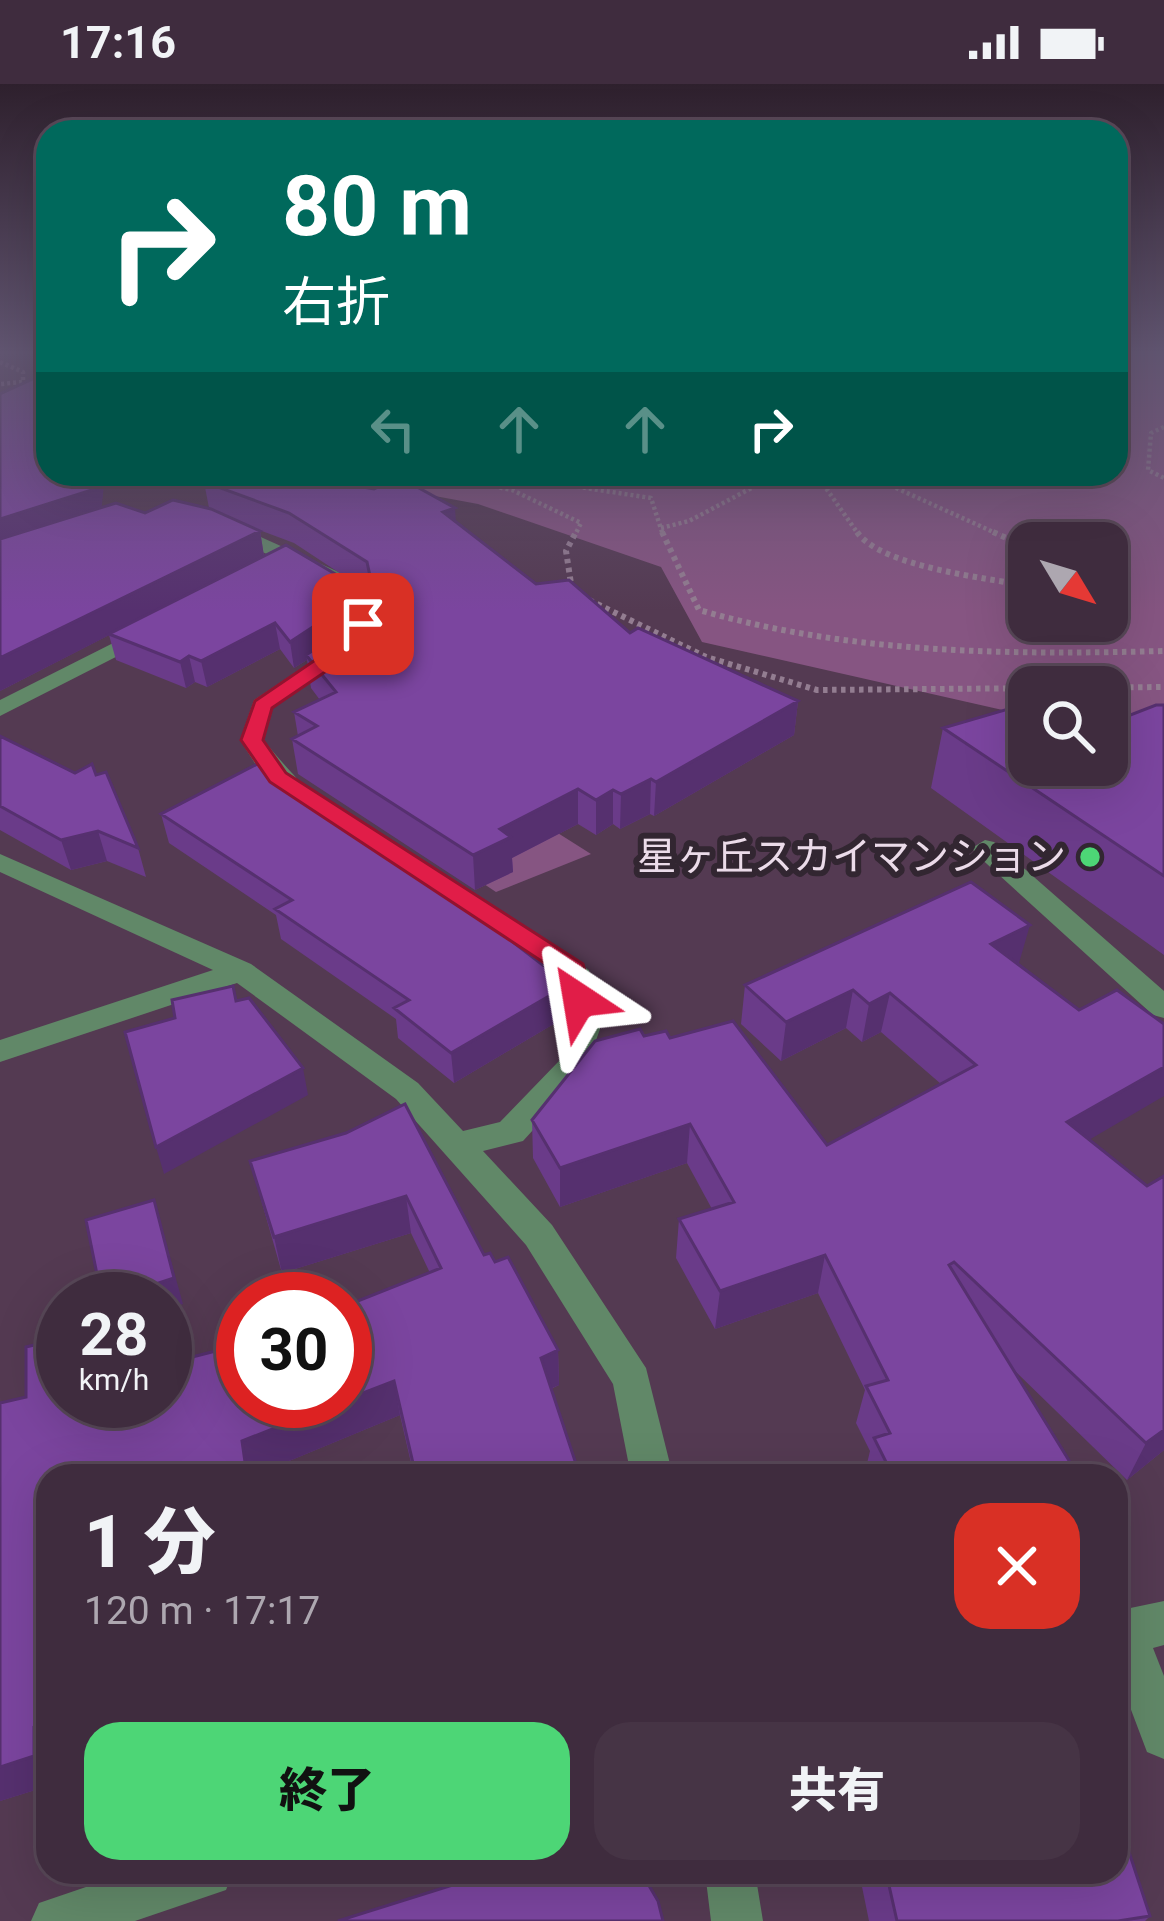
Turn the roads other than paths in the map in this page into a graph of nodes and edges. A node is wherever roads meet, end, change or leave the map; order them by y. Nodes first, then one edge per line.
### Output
1 (200, 518) edge
2 (166, 622) edge
3 (0, 709) edge
4 (317, 802) edge
5 (985, 848) dead end
6 (396, 853) edge
7 (2, 864) edge
8 (241, 971) junction
9 (1164, 1008) edge
10 (0, 1051) edge
11 (457, 1145) junction
12 (650, 1464) edge
13 (1134, 1629) edge
14 (1164, 1735) edge
15 (171, 1884) edge
16 (732, 1884) edge
17 (56, 1921) edge
18 (737, 1921) edge

1 - 4 street
2 - 3 street
5 - 9 street
6 - 11 street
7 - 8 street
8 - 10 street
8 - 11 street
11 - 12 street
13 - 14 street
15 - 17 street
16 - 18 street

